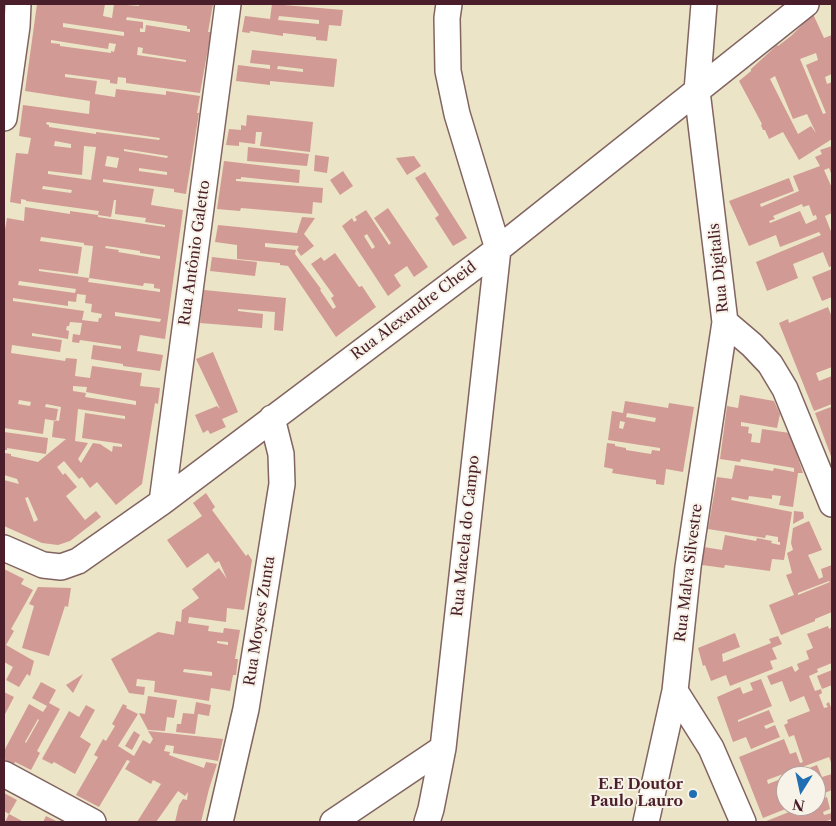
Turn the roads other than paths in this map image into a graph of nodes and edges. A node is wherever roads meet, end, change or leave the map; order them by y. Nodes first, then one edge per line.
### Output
1 (18, 4) edge
2 (228, 4) edge
3 (449, 4) edge
4 (704, 4) edge
5 (806, 4) edge
6 (697, 91) junction
7 (4, 118) edge
8 (498, 249) junction
9 (725, 322) junction
10 (272, 418) junction
11 (162, 502) junction
12 (832, 504) edge
13 (4, 548) edge
14 (676, 691) junction
15 (443, 748) junction
16 (4, 774) edge
17 (93, 822) edge
18 (220, 822) edge
19 (333, 822) edge
20 (427, 822) edge
21 (646, 822) edge
22 (743, 822) edge

1 - 7 street
2 - 11 street, Rua Antônio Galetto
3 - 8 street
4 - 6 street, Rua Digitalis
5 - 6 street, Rua Alexandre Cheid
6 - 8 street, Rua Alexandre Cheid
6 - 9 street, Rua Digitalis
8 - 10 street, Rua Alexandre Cheid
8 - 15 street, Rua Macela do Campo
9 - 12 street, Rua Digitalis
9 - 14 street, Rua Malva Silvestre
10 - 11 street, Rua Alexandre Cheid
10 - 18 street, Rua Moyses Zunta
11 - 13 street, Rua Alexandre Cheid
14 - 21 street, Rua Malva Silvestre
14 - 22 street
15 - 19 street
15 - 20 street, Rua Macela do Campo
16 - 17 street

